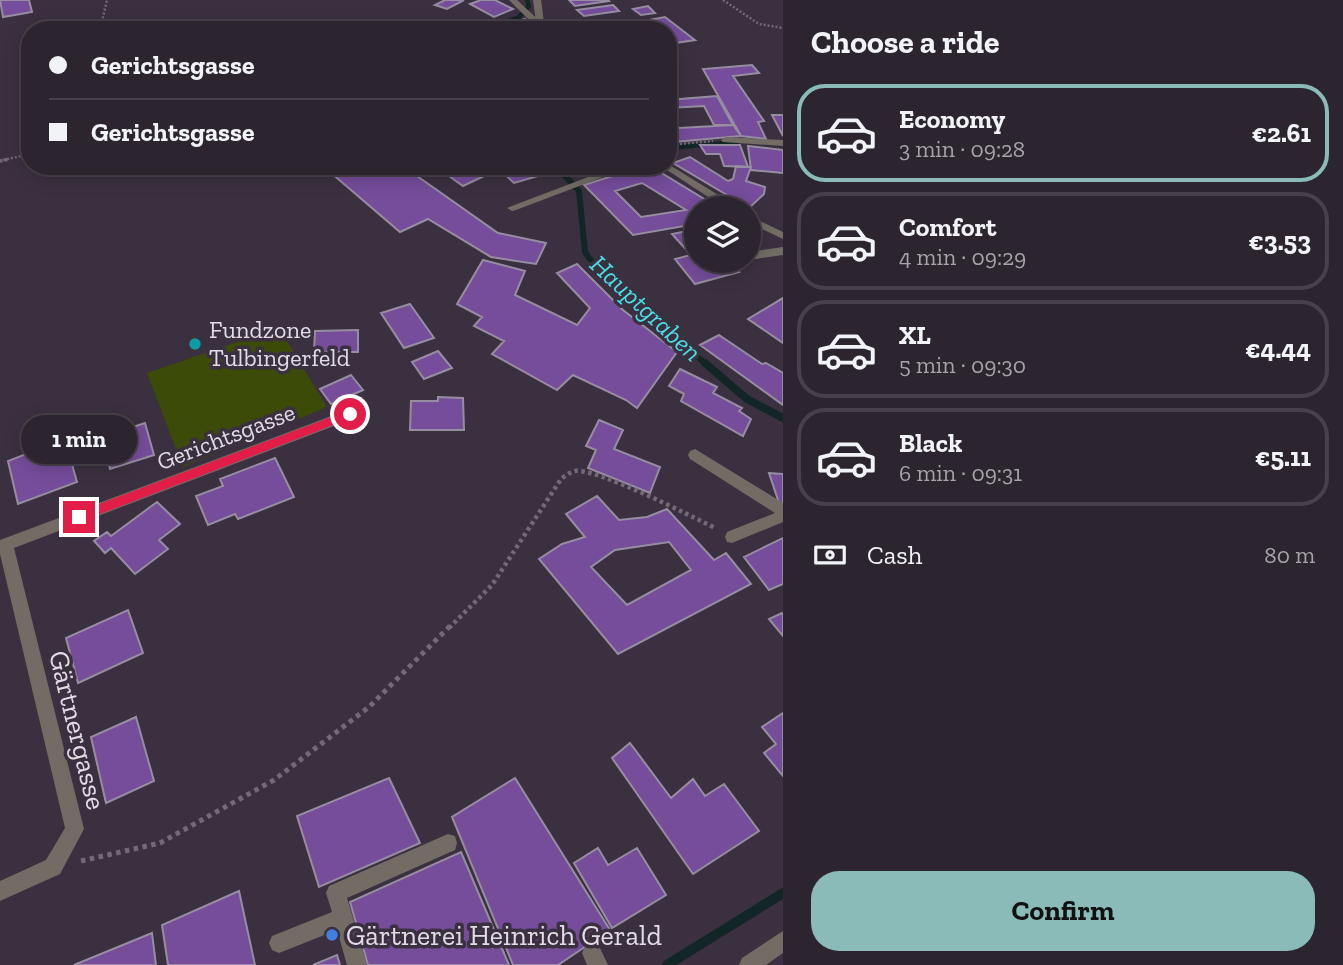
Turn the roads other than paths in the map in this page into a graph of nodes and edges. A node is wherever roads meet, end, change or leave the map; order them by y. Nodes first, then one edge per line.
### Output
1 (513, 0) edge
2 (537, 0) edge
3 (533, 21) edge
4 (540, 21) edge
5 (726, 140) road end
6 (783, 143) edge
7 (677, 173) edge
8 (599, 175) edge
9 (714, 196) edge
10 (512, 208) dead end
11 (761, 225) edge
12 (783, 236) edge
13 (783, 251) edge
14 (761, 254) edge
15 (350, 414) dead end
16 (695, 455) dead end
17 (783, 510) edge
18 (783, 516) edge
19 (732, 537) road end
20 (3, 545) edge
21 (448, 843) dead end
22 (0, 891) edge
23 (343, 918) junction
24 (783, 940) edge
25 (279, 943) dead end
26 (357, 965) edge
27 (749, 965) edge

1 - 3 street
2 - 4 street
5 - 6 street
7 - 9 street
8 - 10 street
11 - 12 street
13 - 14 street
15 - 20 street, Gerichtsgasse
16 - 17 street
18 - 19 street
20 - 22 street, Gärtnergasse
21 - 23 street
23 - 25 street
23 - 26 street
24 - 27 street

